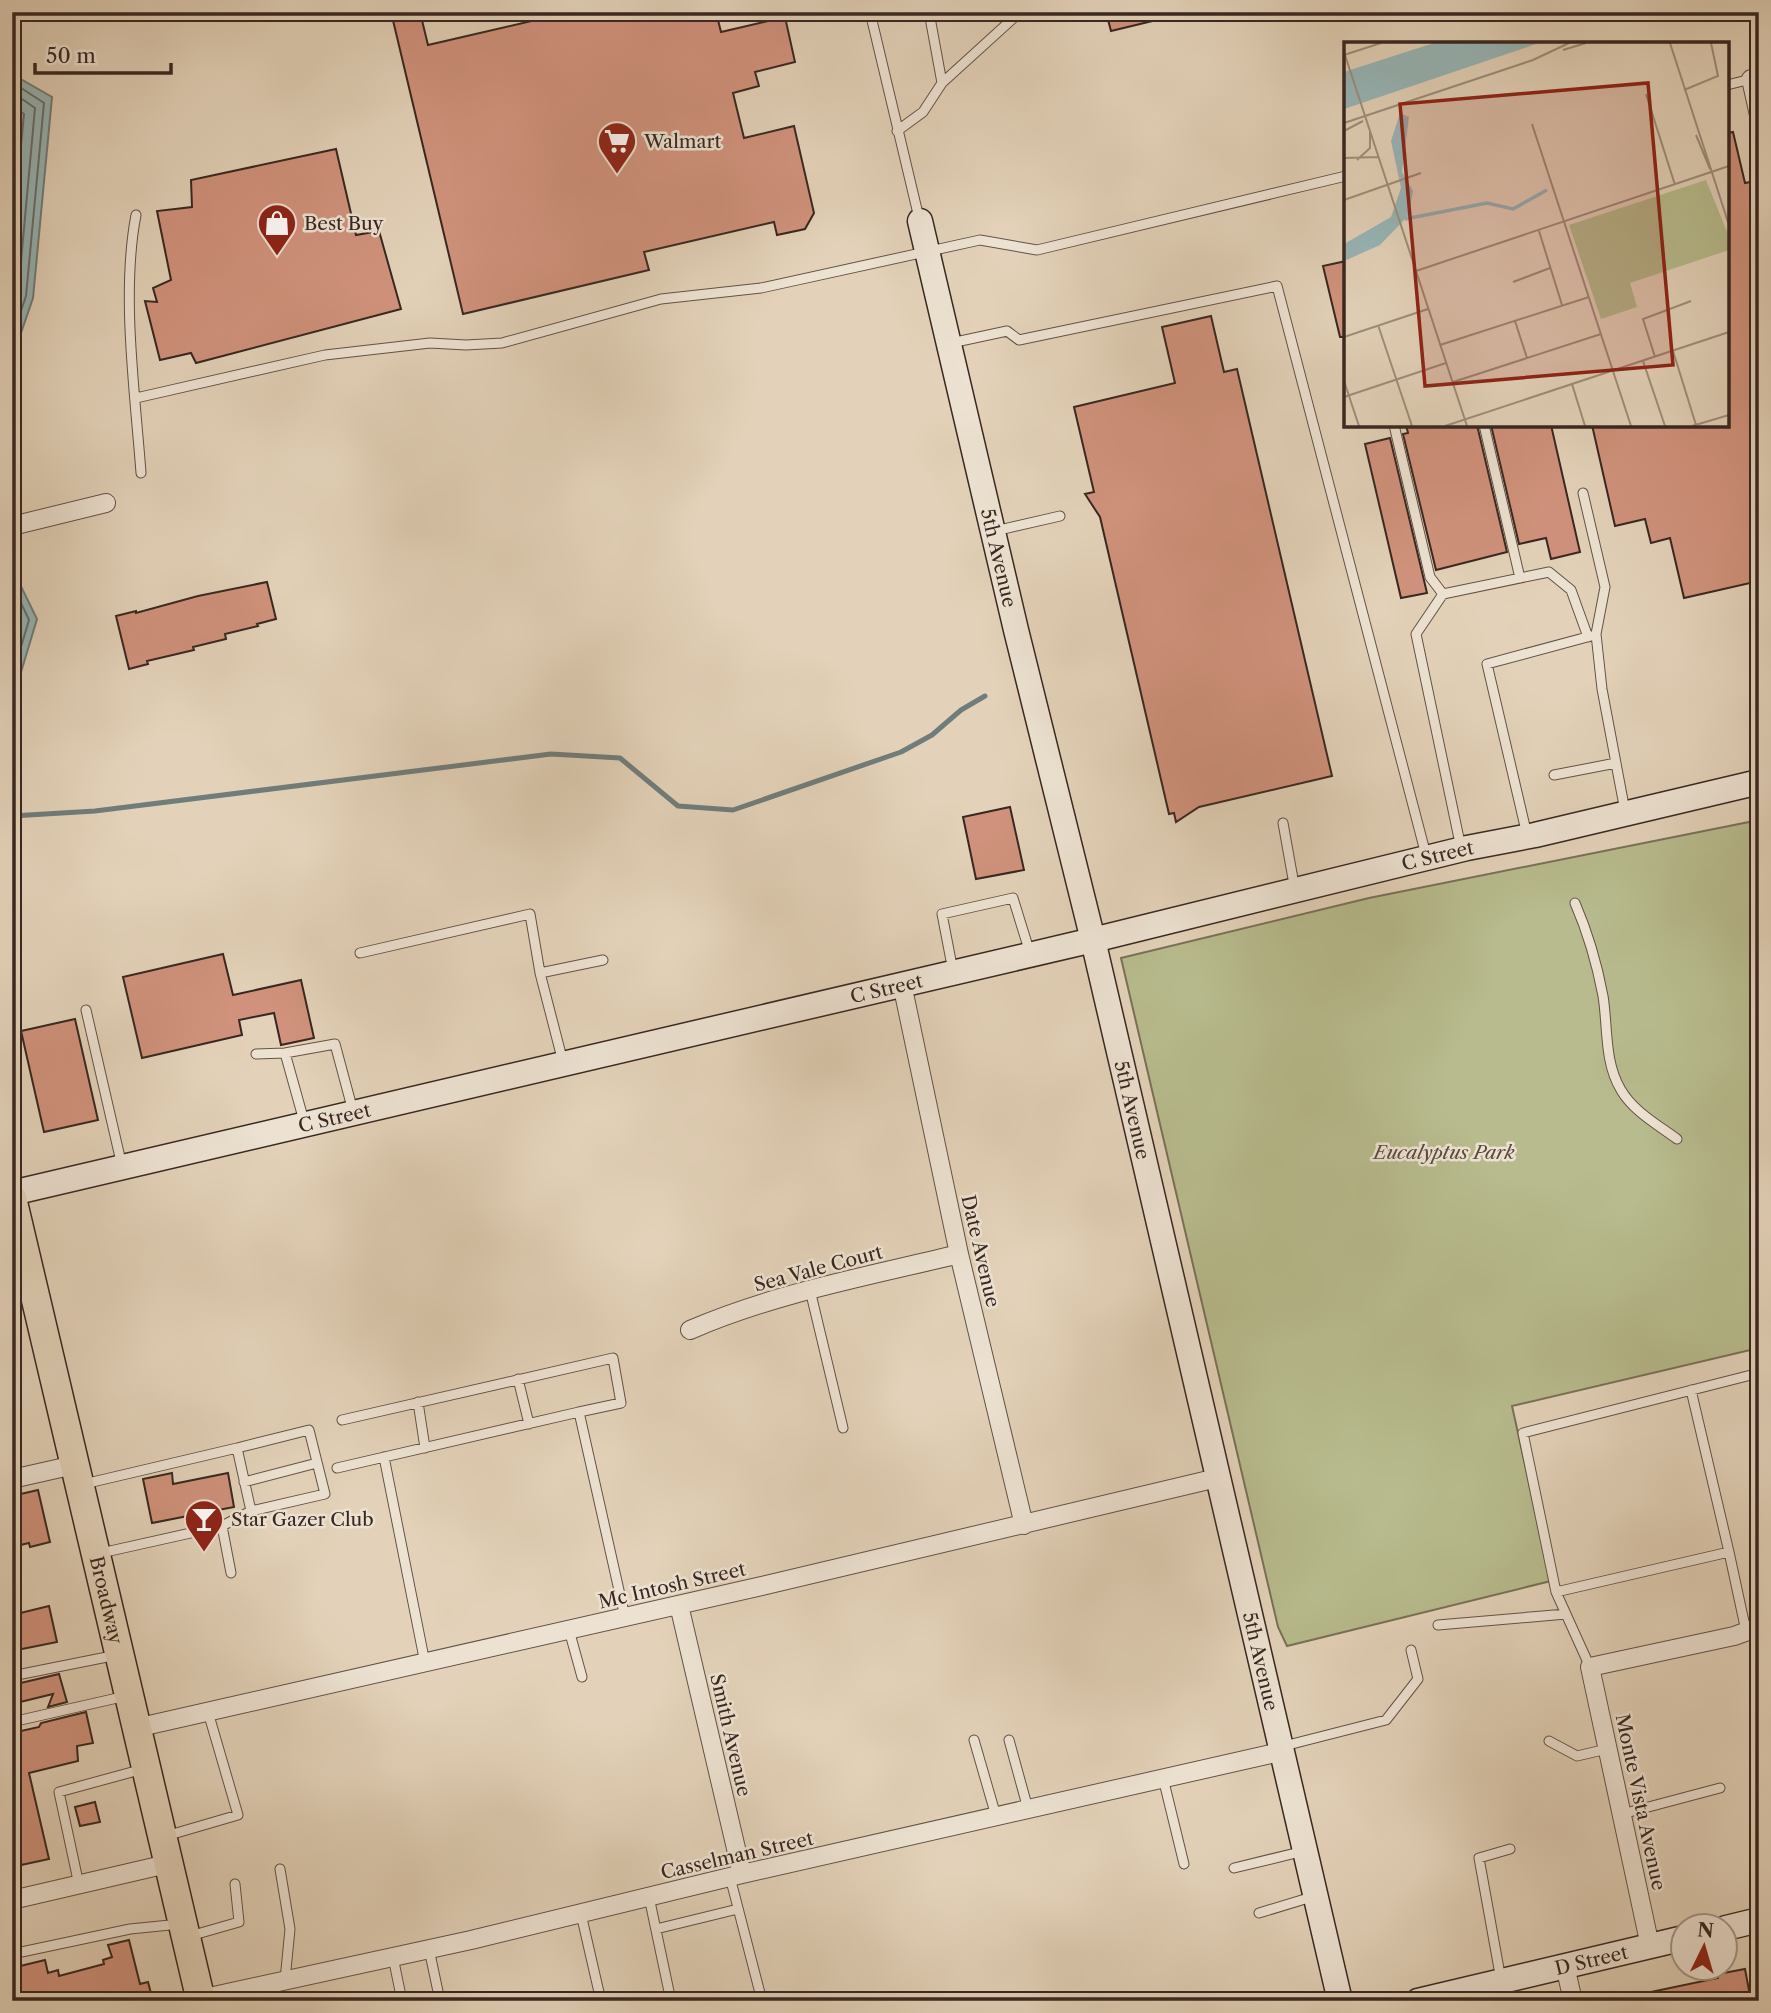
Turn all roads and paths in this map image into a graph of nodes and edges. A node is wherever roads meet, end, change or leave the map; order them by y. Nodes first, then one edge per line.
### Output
1 (870, 12) edge
2 (929, 12) edge
3 (1020, 12) edge
4 (1756, 78) edge
5 (942, 83) junction
6 (1729, 85) edge
7 (1759, 115) edge
8 (897, 131) junction
9 (1344, 176) edge
10 (136, 215) dead end
11 (920, 220) joint
12 (927, 252) junction
13 (949, 343) junction
14 (136, 398) junction
15 (1394, 427) edge
16 (1484, 427) edge
17 (141, 472) dead end
18 (1583, 493) dead end
19 (106, 503) dead end
20 (1060, 516) dead end
21 (12, 526) edge
22 (995, 531) junction
23 (1520, 578) junction
24 (1443, 594) junction
25 (1592, 635) junction
26 (1616, 763) junction
27 (1554, 775) dead end
28 (1759, 782) edge
29 (1625, 814) junction
30 (1283, 823) dead end
31 (1527, 837) junction
32 (1461, 849) junction
33 (1427, 858) junction
34 (1296, 890) junction
35 (1575, 904) dead end
36 (1093, 940) junction
37 (360, 953) dead end
38 (1031, 954) junction
39 (603, 960) dead end
40 (954, 972) junction
41 (540, 974) junction
42 (902, 984) junction
43 (86, 1010) dead end
44 (285, 1053) junction
45 (256, 1054) dead end
46 (564, 1064) junction
47 (354, 1113) junction
48 (305, 1125) junction
49 (1677, 1139) dead end
50 (122, 1167) junction
51 (12, 1196) edge
52 (959, 1254) junction
53 (810, 1290) junction
54 (690, 1330) dead end
55 (1759, 1373) edge
56 (518, 1379) junction
57 (1692, 1390) junction
58 (418, 1402) junction
59 (579, 1412) junction
60 (342, 1420) dead end
61 (529, 1423) junction
62 (843, 1429) dead end
63 (237, 1448) junction
64 (425, 1448) junction
65 (384, 1457) junction
66 (317, 1463) junction
67 (337, 1468) dead end
68 (76, 1475) junction
69 (1217, 1478) junction
70 (12, 1479) edge
71 (244, 1482) junction
72 (251, 1511) junction
73 (1024, 1525) junction
74 (222, 1526) junction
75 (1729, 1552) junction
76 (95, 1554) junction
77 (231, 1573) dead end
78 (1556, 1592) junction
79 (679, 1605) junction
80 (1566, 1614) junction
81 (625, 1617) junction
82 (1438, 1625) dead end
83 (1752, 1629) edge
84 (569, 1630) junction
85 (1410, 1650) dead end
86 (118, 1654) junction
87 (425, 1663) junction
88 (1590, 1667) junction
89 (12, 1676) edge
90 (582, 1677) dead end
91 (128, 1696) junction
92 (208, 1712) junction
93 (12, 1722) edge
94 (135, 1728) junction
95 (974, 1740) dead end
96 (1009, 1740) dead end
97 (1549, 1741) dead end
98 (1283, 1749) junction
99 (1607, 1749) junction
100 (145, 1769) junction
101 (1163, 1778) junction
102 (1720, 1788) dead end
103 (1028, 1809) junction
104 (1622, 1814) junction
105 (996, 1816) junction
106 (1510, 1849) dead end
107 (164, 1851) junction
108 (1306, 1851) junction
109 (1184, 1864) dead end
110 (1234, 1868) dead end
111 (280, 1869) dead end
112 (736, 1876) junction
113 (235, 1884) dead end
114 (79, 1885) junction
115 (1316, 1896) junction
116 (649, 1897) junction
117 (12, 1900) edge
118 (738, 1909) junction
119 (1259, 1913) dead end
120 (581, 1914) junction
121 (1759, 1920) edge
122 (1740, 1925) edge
123 (656, 1929) junction
124 (183, 1931) junction
125 (1670, 1941) edge
126 (1650, 1946) junction
127 (429, 1949) junction
128 (12, 1954) edge
129 (393, 1957) junction
130 (1565, 1966) junction
131 (285, 1980) junction
132 (1502, 1981) junction
133 (200, 2000) edge
134 (402, 2001) edge
135 (440, 2001) edge
136 (601, 2001) edge
137 (671, 2001) edge
138 (762, 2001) edge
139 (1340, 2001) edge
140 (1418, 2001) edge
141 (1573, 2001) edge

1 - 8 lane
2 - 5 lane
3 - 5 lane
4 - 6 lane
4 - 7 street
5 - 8 lane
8 - 11 lane
9 - 12 lane
10 - 14 lane
11 - 12 street, 5th Avenue
12 - 13 street, 5th Avenue
12 - 14 lane
13 - 22 street, 5th Avenue
13 - 33 lane
14 - 17 lane
15 - 24 lane
16 - 23 lane
18 - 25 lane
19 - 21 street
20 - 22 lane
22 - 36 street, 5th Avenue
23 - 24 lane
23 - 25 lane
24 - 32 lane
25 - 26 lane
25 - 31 lane
26 - 27 lane
26 - 29 lane
28 - 29 street, C Street
29 - 31 street, C Street
30 - 34 lane
31 - 32 street, C Street
32 - 33 street, C Street
33 - 34 street, C Street
34 - 36 street, C Street
35 - 49 lane
36 - 38 street, C Street
36 - 69 street, 5th Avenue
37 - 41 lane
38 - 40 street, C Street
38 - 40 lane
39 - 41 lane
40 - 42 street, C Street
41 - 46 lane
42 - 46 street, C Street
42 - 52 street, Date Avenue
43 - 50 lane
44 - 45 lane
44 - 47 lane
44 - 48 lane
46 - 47 street, C Street
47 - 48 street, C Street
48 - 50 street, C Street
50 - 51 street, C Street
51 - 68 main road, Broadway
52 - 53 street, Sea Vale Court
52 - 73 street, Date Avenue
53 - 54 street, Sea Vale Court
53 - 62 lane
55 - 57 lane
56 - 58 lane
56 - 59 lane
56 - 61 lane
57 - 75 lane
57 - 78 lane
58 - 60 lane
58 - 64 lane
59 - 61 lane
59 - 81 lane
61 - 64 lane
63 - 66 lane
63 - 68 lane
63 - 71 lane
64 - 65 lane
65 - 67 lane
65 - 87 lane
66 - 71 lane
66 - 72 lane
68 - 70 street
68 - 76 main road, Broadway
69 - 73 street, Mc Intosh Street
69 - 98 street, 5th Avenue
71 - 72 lane
72 - 74 lane
73 - 79 street, Mc Intosh Street
74 - 76 lane
74 - 77 lane
75 - 78 lane
75 - 83 lane
76 - 86 main road, Broadway
78 - 80 lane
79 - 81 street, Mc Intosh Street
79 - 112 street, Smith Avenue
80 - 82 lane
80 - 88 lane
81 - 84 street, Mc Intosh Street
83 - 88 street
84 - 87 street, Mc Intosh Street
84 - 90 lane
85 - 98 lane
86 - 89 lane
86 - 91 main road, Broadway
87 - 92 street, Mc Intosh Street
88 - 99 street, Monte Vista Avenue
91 - 93 lane
91 - 94 main road, Broadway
92 - 94 street, Mc Intosh Street
92 - 107 lane
94 - 100 main road, Broadway
95 - 105 lane
96 - 103 lane
97 - 99 lane
98 - 101 street, Casselman Street
98 - 108 street, 5th Avenue
99 - 104 street, Monte Vista Avenue
100 - 107 main road, Broadway
100 - 114 lane
101 - 103 street, Casselman Street
101 - 109 lane
102 - 104 lane
103 - 105 street, Casselman Street
104 - 126 street, Monte Vista Avenue
105 - 112 street, Casselman Street
106 - 132 lane
107 - 114 street
107 - 124 main road, Broadway
108 - 110 lane
108 - 115 street, 5th Avenue
111 - 131 lane
112 - 116 street, Casselman Street
112 - 118 lane
113 - 124 lane
114 - 117 street
115 - 119 lane
115 - 139 street, 5th Avenue
116 - 120 street, Casselman Street
116 - 123 lane
118 - 123 lane
118 - 138 lane
120 - 127 street, Casselman Street
120 - 136 lane
121 - 122 street
123 - 137 lane
124 - 128 lane
124 - 133 main road, Broadway
125 - 126 street, D Street
126 - 130 street, D Street
127 - 129 street, Casselman Street
127 - 135 lane
129 - 131 street, Casselman Street
129 - 134 lane
130 - 132 street, D Street
130 - 141 street
131 - 133 street, Casselman Street
132 - 140 street, D Street

